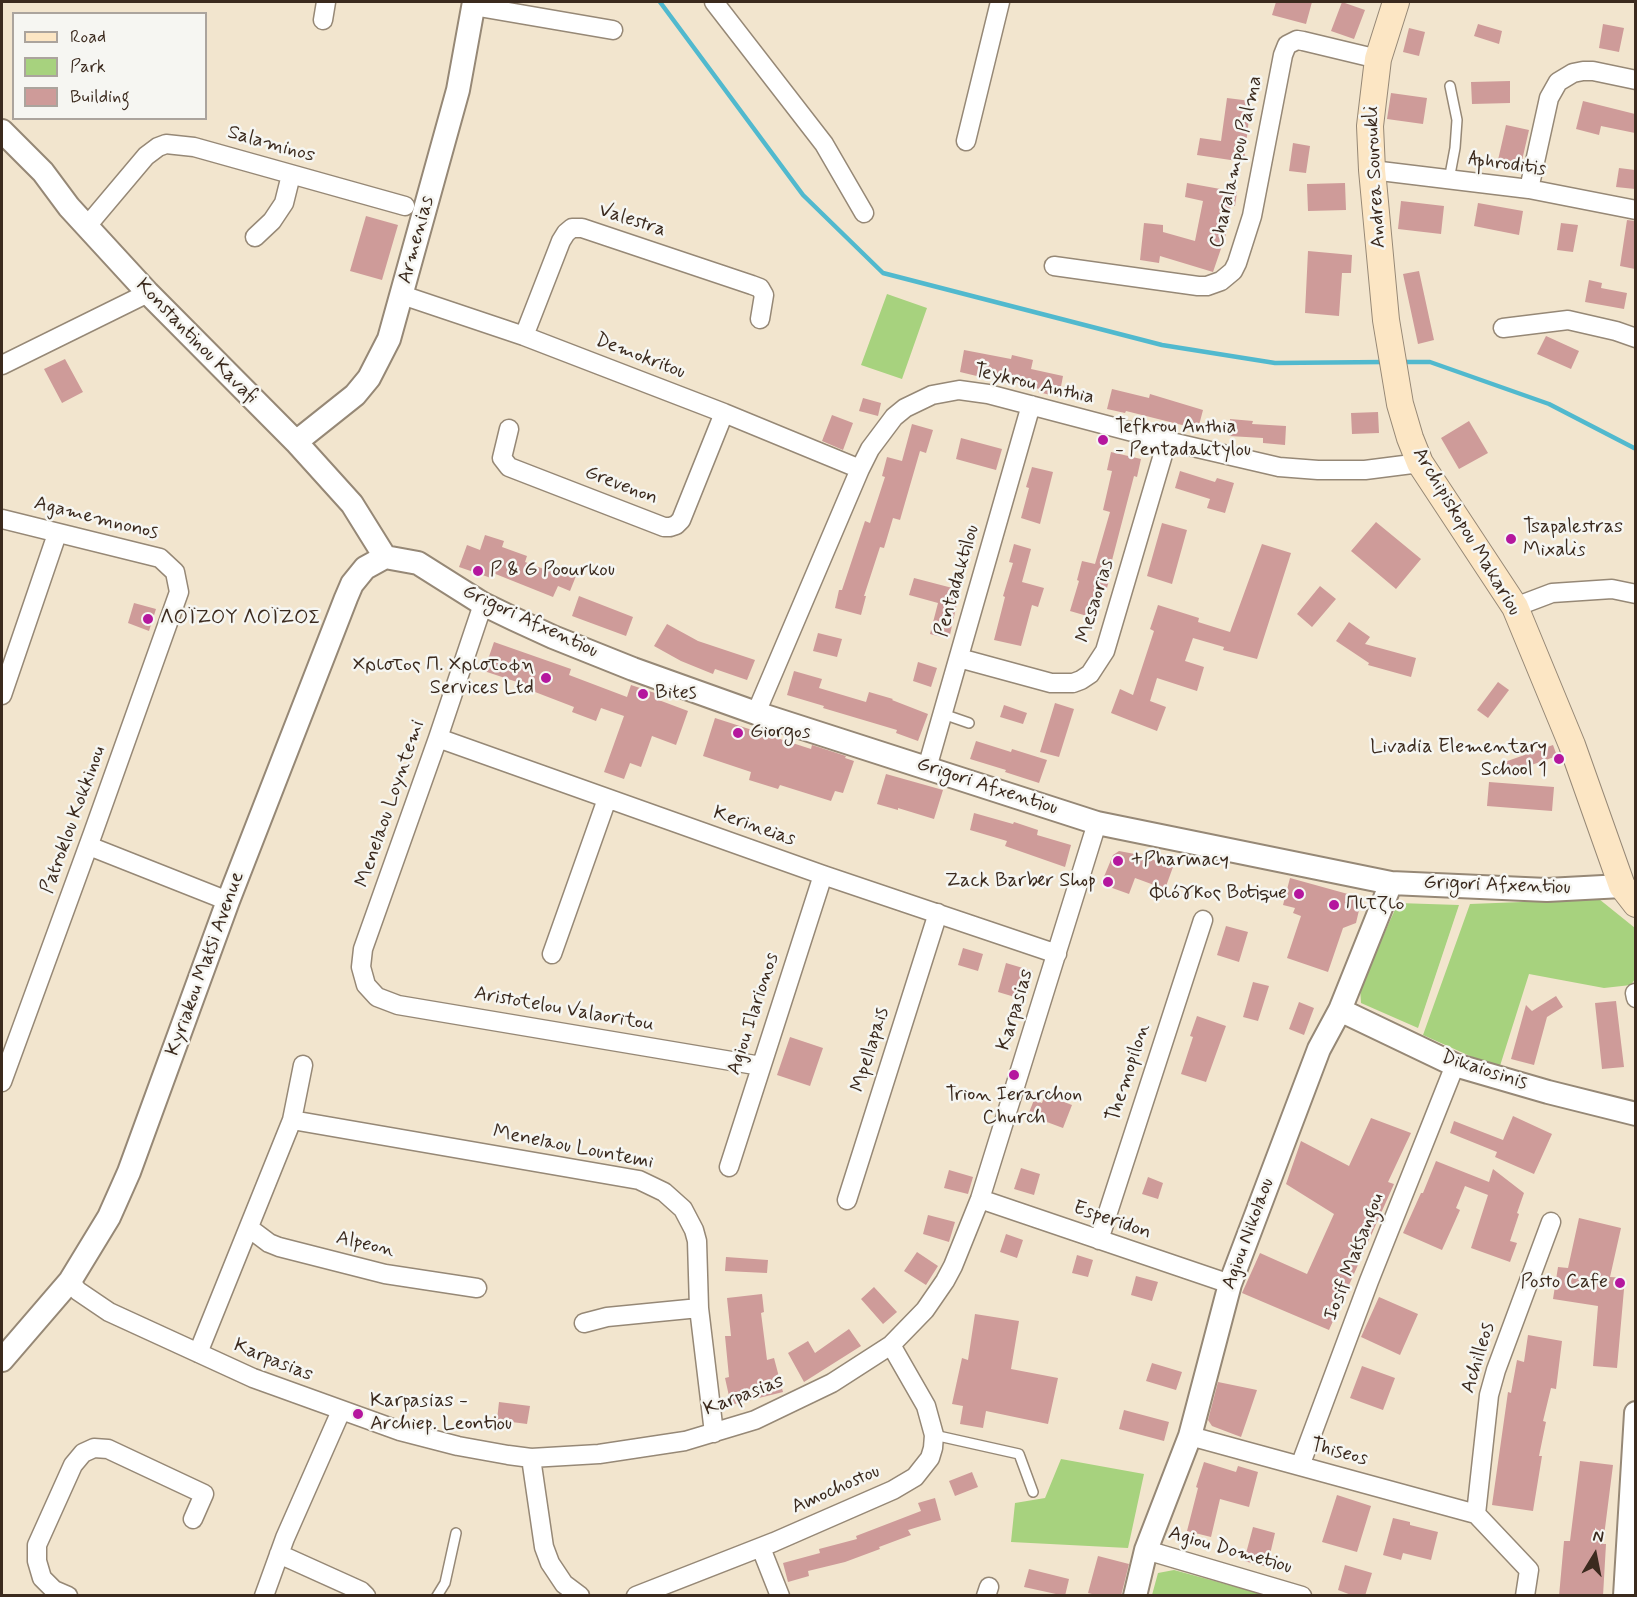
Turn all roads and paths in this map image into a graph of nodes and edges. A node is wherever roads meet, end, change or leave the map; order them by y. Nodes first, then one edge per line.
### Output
1 (714, 2) edge
2 (1000, 2) edge
3 (1396, 2) edge
4 (474, 4) edge
5 (613, 30) dead end
6 (1378, 59) junction
7 (1635, 80) edge
8 (1450, 86) dead end
9 (2, 131) edge
10 (966, 141) dead end
11 (1372, 170) junction
12 (291, 174) junction
13 (1449, 180) junction
14 (1529, 189) junction
15 (405, 206) dead end
16 (1635, 210) edge
17 (864, 213) dead end
18 (87, 226) junction
19 (255, 237) dead end
20 (1054, 266) dead end
21 (148, 293) junction
22 (402, 296) junction
23 (760, 319) dead end
24 (1386, 321) joint
25 (1503, 328) dead end
26 (524, 336) junction
27 (1635, 338) edge
28 (2, 365) edge
29 (1031, 405) junction
30 (724, 413) junction
31 (509, 429) dead end
32 (1167, 441) junction
33 (296, 442) junction
34 (1420, 463) junction
35 (860, 469) junction
36 (2, 519) edge
37 (57, 534) junction
38 (385, 557) junction
39 (175, 572) joint
40 (1635, 594) edge
41 (483, 603) junction
42 (1515, 607) junction
43 (959, 658) junction
44 (2, 694) edge
45 (756, 713) junction
46 (943, 714) junction
47 (969, 723) dead end
48 (438, 738) junction
49 (927, 768) junction
50 (607, 799) junction
51 (1097, 822) junction
52 (89, 846) junction
53 (823, 874) junction
54 (1391, 883) junction
55 (1629, 895) edge
56 (228, 901) junction
57 (938, 913) junction
58 (1203, 920) dead end
59 (552, 954) dead end
60 (1057, 954) junction
61 (366, 985) joint
62 (1635, 993) edge
63 (1635, 998) edge
64 (1340, 1010) junction
65 (303, 1065) dead end
66 (1455, 1065) junction
67 (761, 1066) junction
68 (2, 1082) edge
69 (1635, 1114) edge
70 (292, 1120) junction
71 (729, 1167) dead end
72 (980, 1199) junction
73 (848, 1200) dead end
74 (1551, 1222) dead end
75 (249, 1228) junction
76 (1099, 1240) junction
77 (70, 1281) junction
78 (1230, 1284) junction
79 (477, 1288) dead end
80 (699, 1308) junction
81 (584, 1323) dead end
82 (891, 1345) junction
83 (198, 1353) junction
84 (2, 1360) edge
85 (341, 1411) junction
86 (1635, 1413) edge
87 (714, 1433) junction
88 (934, 1435) junction
89 (1190, 1436) junction
90 (1635, 1446) edge
91 (531, 1458) junction
92 (1300, 1466) junction
93 (1634, 1474) edge
94 (1033, 1492) dead end
95 (1476, 1514) junction
96 (193, 1519) dead end
97 (456, 1533) dead end
98 (761, 1548) junction
99 (1146, 1550) junction
100 (279, 1554) junction
101 (68, 1596) edge
102 (264, 1596) edge
103 (366, 1596) edge
104 (437, 1596) edge
105 (580, 1596) edge
106 (636, 1596) edge
107 (780, 1596) edge
108 (1135, 1596) edge
109 (1302, 1596) edge
110 (1525, 1596) edge
111 (1625, 1596) edge

1 - 17 street
2 - 10 street
3 - 6 main road, Andrea Souroukli
4 - 5 street
4 - 22 street, Armenias
6 - 11 main road, Andrea Souroukli
6 - 20 street, Charalampou Palma
7 - 14 street
8 - 13 lane
9 - 18 street, Konstantinou Kavafi
11 - 13 street, Aphroditis
11 - 24 main road, Andrea Souroukli
12 - 15 street, Salaminos
12 - 18 street, Salaminos
12 - 19 street
13 - 14 street, Aphroditis
14 - 16 street, Aphroditis
18 - 21 street, Konstantinou Kavafi
21 - 28 street
21 - 33 street, Konstantinou Kavafi
22 - 26 street, Demokritou
22 - 33 street, Armenias
23 - 26 street, Valestra
24 - 34 main road, Archipiskopou Makariou
25 - 27 street
26 - 30 street, Demokritou
29 - 32 street, Teykrou Anthia
29 - 35 street, Teykrou Anthia
29 - 43 street, Pentadaktilou
30 - 31 street, Grevenon
30 - 35 street, Demokritou
32 - 34 street, Teykrou Anthia
32 - 43 street, Mesaorias
33 - 38 street, Konstantinou Kavafi
34 - 42 main road, Archipiskopou Makariou
35 - 45 street, Teykrou Anthia
36 - 37 street, Agamemnonos
37 - 39 street, Agamemnonos
37 - 44 street
38 - 41 street, Grigori Afxentiou
38 - 56 street, Kyriakou Matsi Avenue
39 - 52 street, Patroklou Kokkinou
40 - 42 street
41 - 45 street, Grigori Afxentiou
41 - 48 street, Menelaou Loyntemi
42 - 55 main road, Archipiskopou Makariou
43 - 46 street, Pentadaktilou
45 - 49 street, Grigori Afxentiou
46 - 47 lane
46 - 49 street, Pentadaktilou
48 - 50 street, Kerineias
48 - 61 street, Menelaou Loyntemi
49 - 51 street, Grigori Afxentiou
50 - 53 street, Kerineias
50 - 59 street
51 - 54 street, Grigori Afxentiou
51 - 60 street, Karpasias
52 - 56 street
52 - 68 street, Patroklou Kokkinou
53 - 57 street, Kerineias
53 - 67 street, Agiou Ilarionos
54 - 55 street, Grigori Afxentiou
54 - 64 street, Agiou Nikolaou
56 - 77 street, Kyriakou Matsi Avenue
57 - 60 street, Kerineias
57 - 73 street, Mpellapais
58 - 76 street, Themopilon
60 - 72 street, Karpasias
61 - 67 street, Aristotelou Valaoritou
62 - 63 street
64 - 66 street, Dikaiosinis
64 - 78 street, Agiou Nikolaou
65 - 70 street
66 - 69 street, Dikaiosinis
66 - 92 street, Iosif Matsangou
67 - 71 street, Agiou Ilarionos
70 - 75 street
70 - 80 street, Menelaou Lountemi
72 - 76 street, Esperidon
72 - 82 street, Karpasias
74 - 95 street, Achilleos
75 - 79 street, Alpeon
75 - 83 street
76 - 78 street, Esperidon
77 - 83 street, Karpasias
77 - 84 street, Kyriakou Matsi Avenue
78 - 89 street, Agiou Nikolaou
80 - 81 street
80 - 87 street, Menelaou Lountemi
82 - 87 street, Karpasias
82 - 88 street
83 - 85 street, Karpasias
85 - 91 street, Karpasias
85 - 100 street
86 - 90 street
87 - 91 street, Karpasias
88 - 94 lane
88 - 98 street, Amochostou
89 - 92 street, Thiseos
89 - 99 street, Agiou Nikolaou
90 - 93 street
91 - 105 street
92 - 95 street, Thiseos
93 - 111 street
95 - 110 street
96 - 101 street
97 - 104 lane
98 - 106 street, Amochostou
98 - 107 street
99 - 108 street, Agiou Nikolaou
99 - 109 street, Agiou Dometiou
100 - 102 street
100 - 103 street

